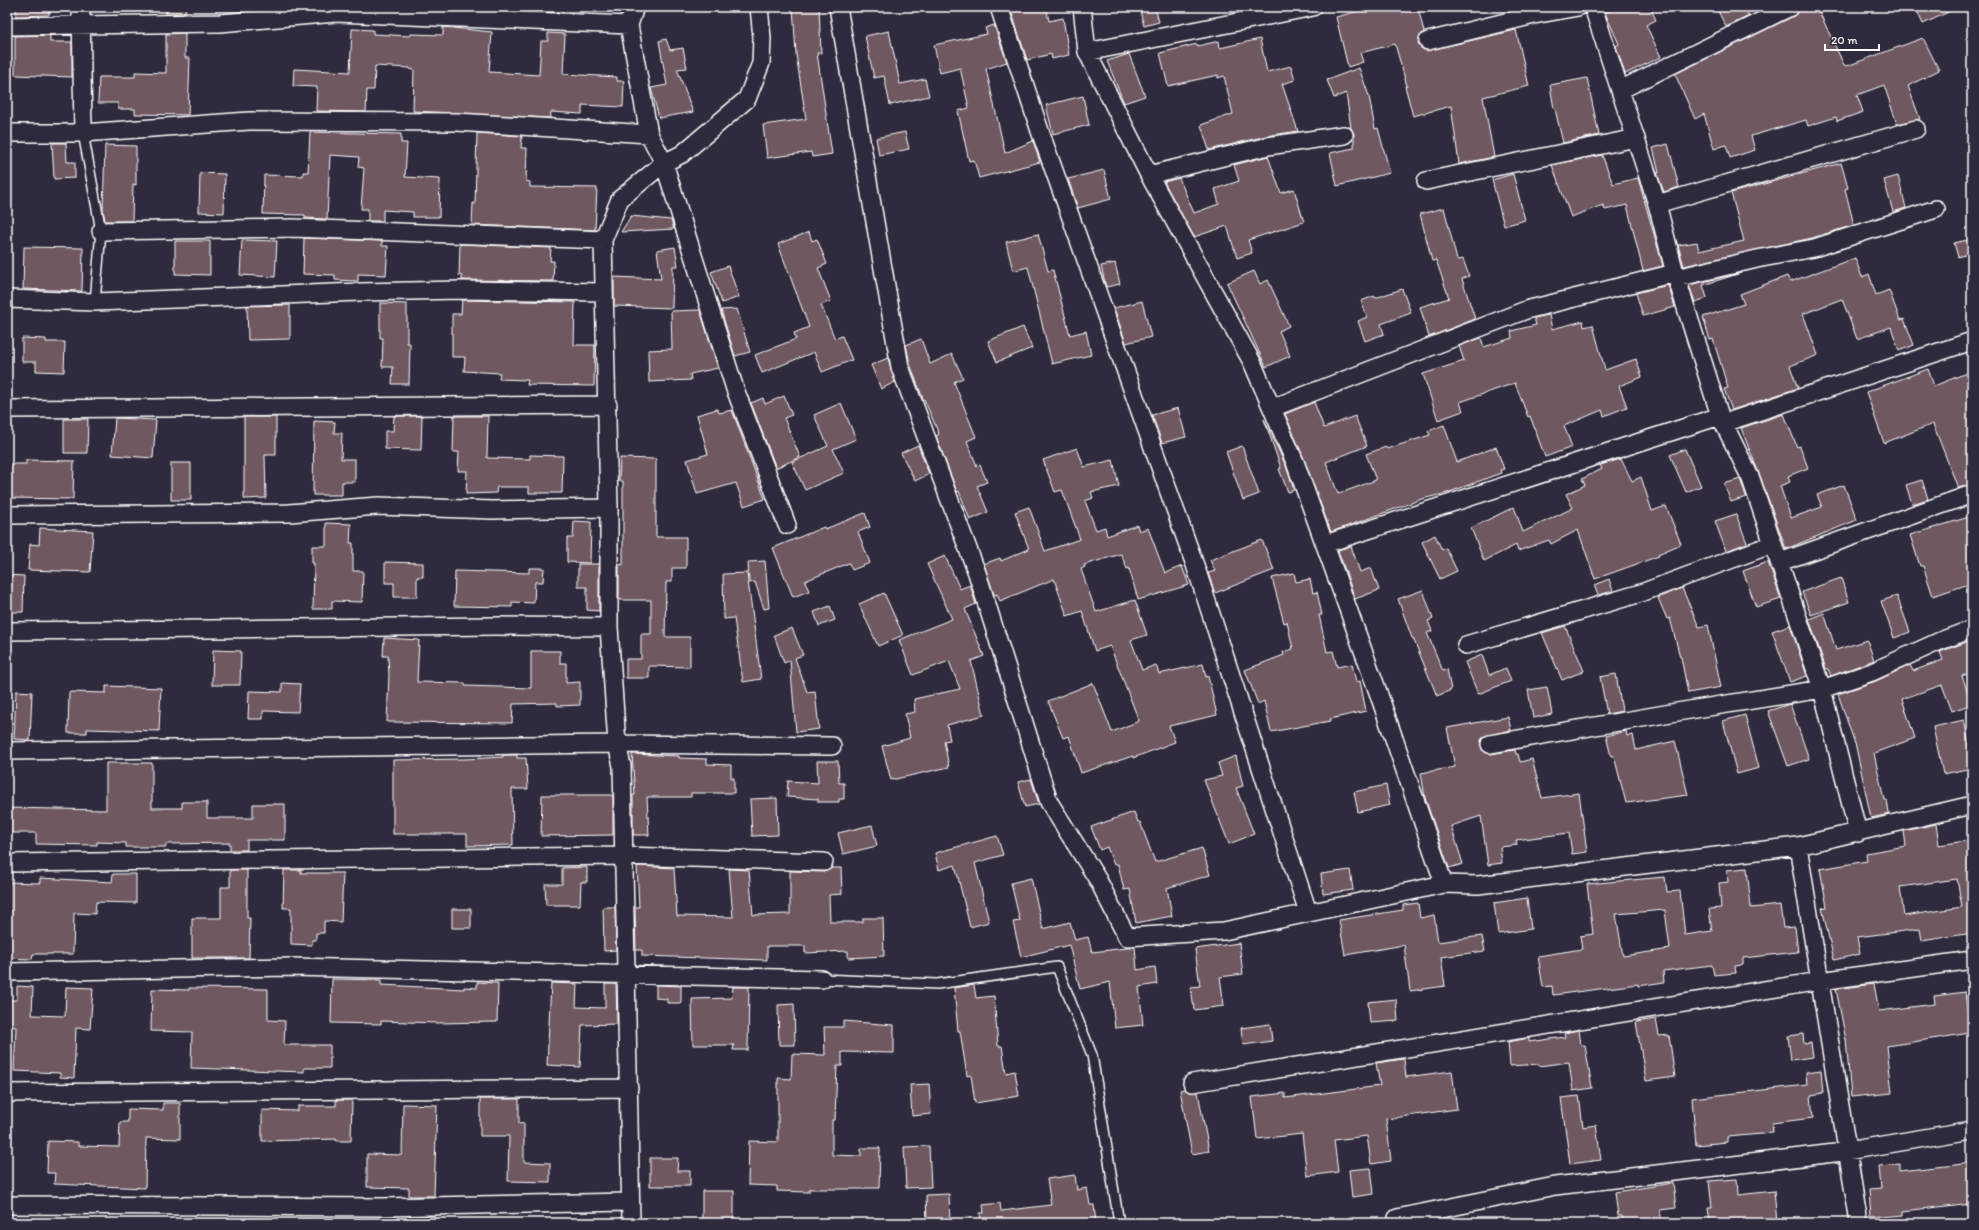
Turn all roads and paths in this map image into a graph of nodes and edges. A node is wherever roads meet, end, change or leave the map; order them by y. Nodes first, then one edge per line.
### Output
1 (81, 7) edge
2 (635, 7) edge
3 (759, 7) edge
4 (838, 7) edge
5 (998, 7) edge
6 (1082, 7) edge
7 (1313, 7) edge
8 (1578, 7) edge
9 (1593, 7) edge
10 (1790, 7) edge
11 (629, 25) junction
12 (7, 26) edge
13 (81, 26) junction
14 (1428, 41) dead end
15 (1088, 52) junction
16 (1620, 90) junction
17 (1916, 129) dead end
18 (7, 133) edge
19 (83, 133) junction
20 (649, 134) junction
21 (1344, 135) dead end
22 (1636, 138) junction
23 (664, 163) junction
24 (1149, 175) junction
25 (1426, 181) dead end
26 (1657, 204) junction
27 (1936, 210) dead end
28 (101, 231) junction
29 (603, 240) junction
30 (1675, 276) junction
31 (604, 292) junction
32 (7, 299) edge
33 (95, 302) junction
34 (1972, 341) edge
35 (608, 405) junction
36 (1272, 408) junction
37 (7, 409) edge
38 (1722, 419) junction
39 (1972, 494) edge
40 (609, 508) junction
41 (7, 514) edge
42 (787, 525) dead end
43 (1325, 544) junction
44 (1773, 544) junction
45 (1780, 562) junction
46 (609, 628) junction
47 (1972, 629) edge
48 (7, 632) edge
49 (1466, 645) dead end
50 (1822, 689) junction
51 (617, 744) junction
52 (1490, 744) dead end
53 (832, 746) dead end
54 (7, 751) edge
55 (1972, 805) edge
56 (1858, 833) junction
57 (1798, 846) junction
58 (623, 856) junction
59 (824, 862) dead end
60 (7, 863) edge
61 (1444, 884) junction
62 (1308, 912) junction
63 (1972, 960) edge
64 (7, 972) edge
65 (626, 974) junction
66 (822, 979) joint
67 (1820, 981) junction
68 (1192, 1083) dead end
69 (628, 1088) junction
70 (7, 1093) edge
71 (1972, 1130) edge
72 (1847, 1150) junction
73 (630, 1202) junction
74 (7, 1205) edge
75 (1397, 1218) dead end
76 (630, 1223) edge
77 (1119, 1223) edge
78 (1859, 1223) edge

1 - 13 street
2 - 11 street
3 - 23 street
4 - 62 street
5 - 62 street
6 - 15 street
7 - 15 street
8 - 14 street
9 - 16 street
10 - 16 street
11 - 13 street
11 - 20 street
12 - 13 street
13 - 19 street
15 - 24 street
16 - 22 street
17 - 26 street
18 - 19 street
19 - 20 street
19 - 28 lane
20 - 23 street
21 - 24 street
22 - 25 street
22 - 26 street
23 - 29 street
23 - 42 street
24 - 36 street
26 - 30 street
27 - 30 street
28 - 29 street
28 - 33 lane
29 - 31 street
30 - 36 street
30 - 38 street
31 - 33 street
31 - 35 street
32 - 33 street
34 - 38 street
35 - 37 street
35 - 40 street
36 - 43 street
38 - 43 street
38 - 44 street
39 - 45 street
40 - 41 street
40 - 46 street
43 - 61 street
44 - 45 street
44 - 49 street
45 - 50 street
46 - 48 street
46 - 51 street
47 - 50 street
50 - 52 street
50 - 56 street
51 - 53 street
51 - 54 street
51 - 58 street
55 - 56 street
56 - 57 street
57 - 61 street
57 - 67 street
58 - 59 street
58 - 60 street
58 - 65 street
61 - 62 street
63 - 67 street
64 - 65 street
65 - 66 street
65 - 69 street
66 - 77 lane
67 - 68 street
67 - 72 street
69 - 70 street
69 - 73 street
71 - 72 street
72 - 75 street
72 - 78 street
73 - 74 street
73 - 76 street

